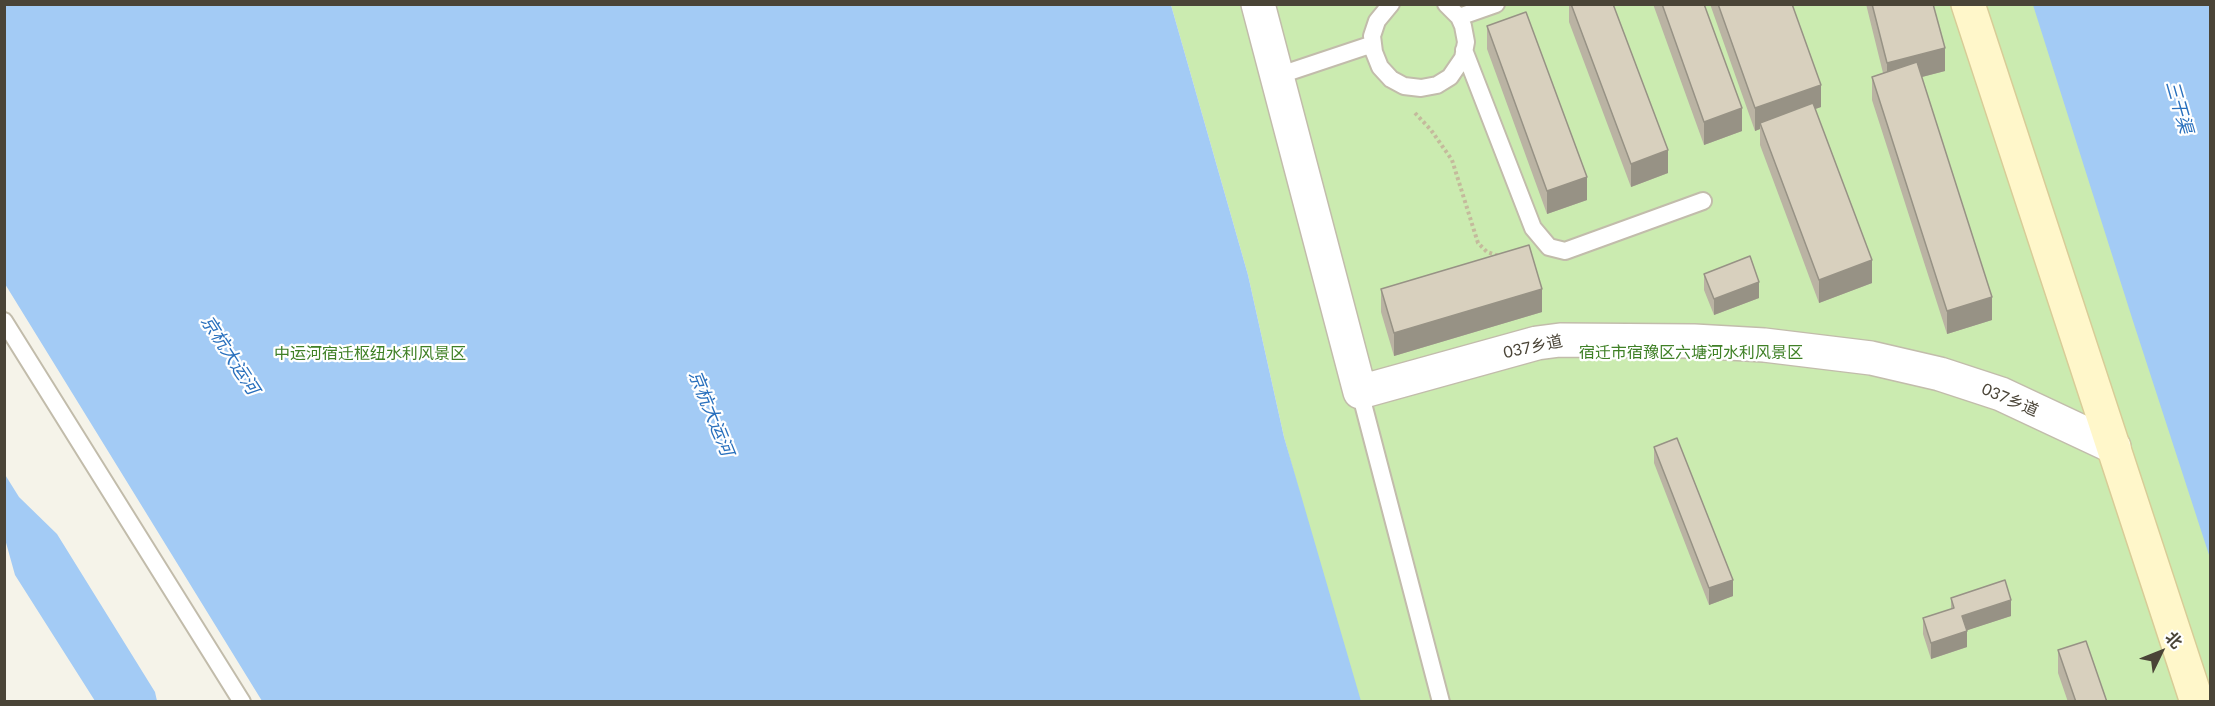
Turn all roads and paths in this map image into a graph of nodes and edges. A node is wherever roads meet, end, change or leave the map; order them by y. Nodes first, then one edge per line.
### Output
1 (1258, 4) edge
2 (1391, 4) edge
3 (1446, 4) edge
4 (1496, 4) edge
5 (1968, 4) edge
6 (1459, 17) junction
7 (1373, 44) junction
8 (1464, 51) junction
9 (1277, 76) junction
10 (1408, 106) dead end
11 (1703, 201) dead end
12 (1550, 247) junction
13 (4, 321) edge
14 (1360, 392) junction
15 (2114, 447) junction
16 (242, 702) edge
17 (1441, 702) edge
18 (2197, 702) edge

1 - 9 street
2 - 7 lane
3 - 6 lane
4 - 6 lane
5 - 15 street
6 - 8 lane
7 - 8 lane
7 - 9 lane
8 - 12 lane
9 - 14 street
10 - 12 path
11 - 12 lane
13 - 16 lane
14 - 15 street, 037乡道
14 - 17 lane
15 - 18 street

